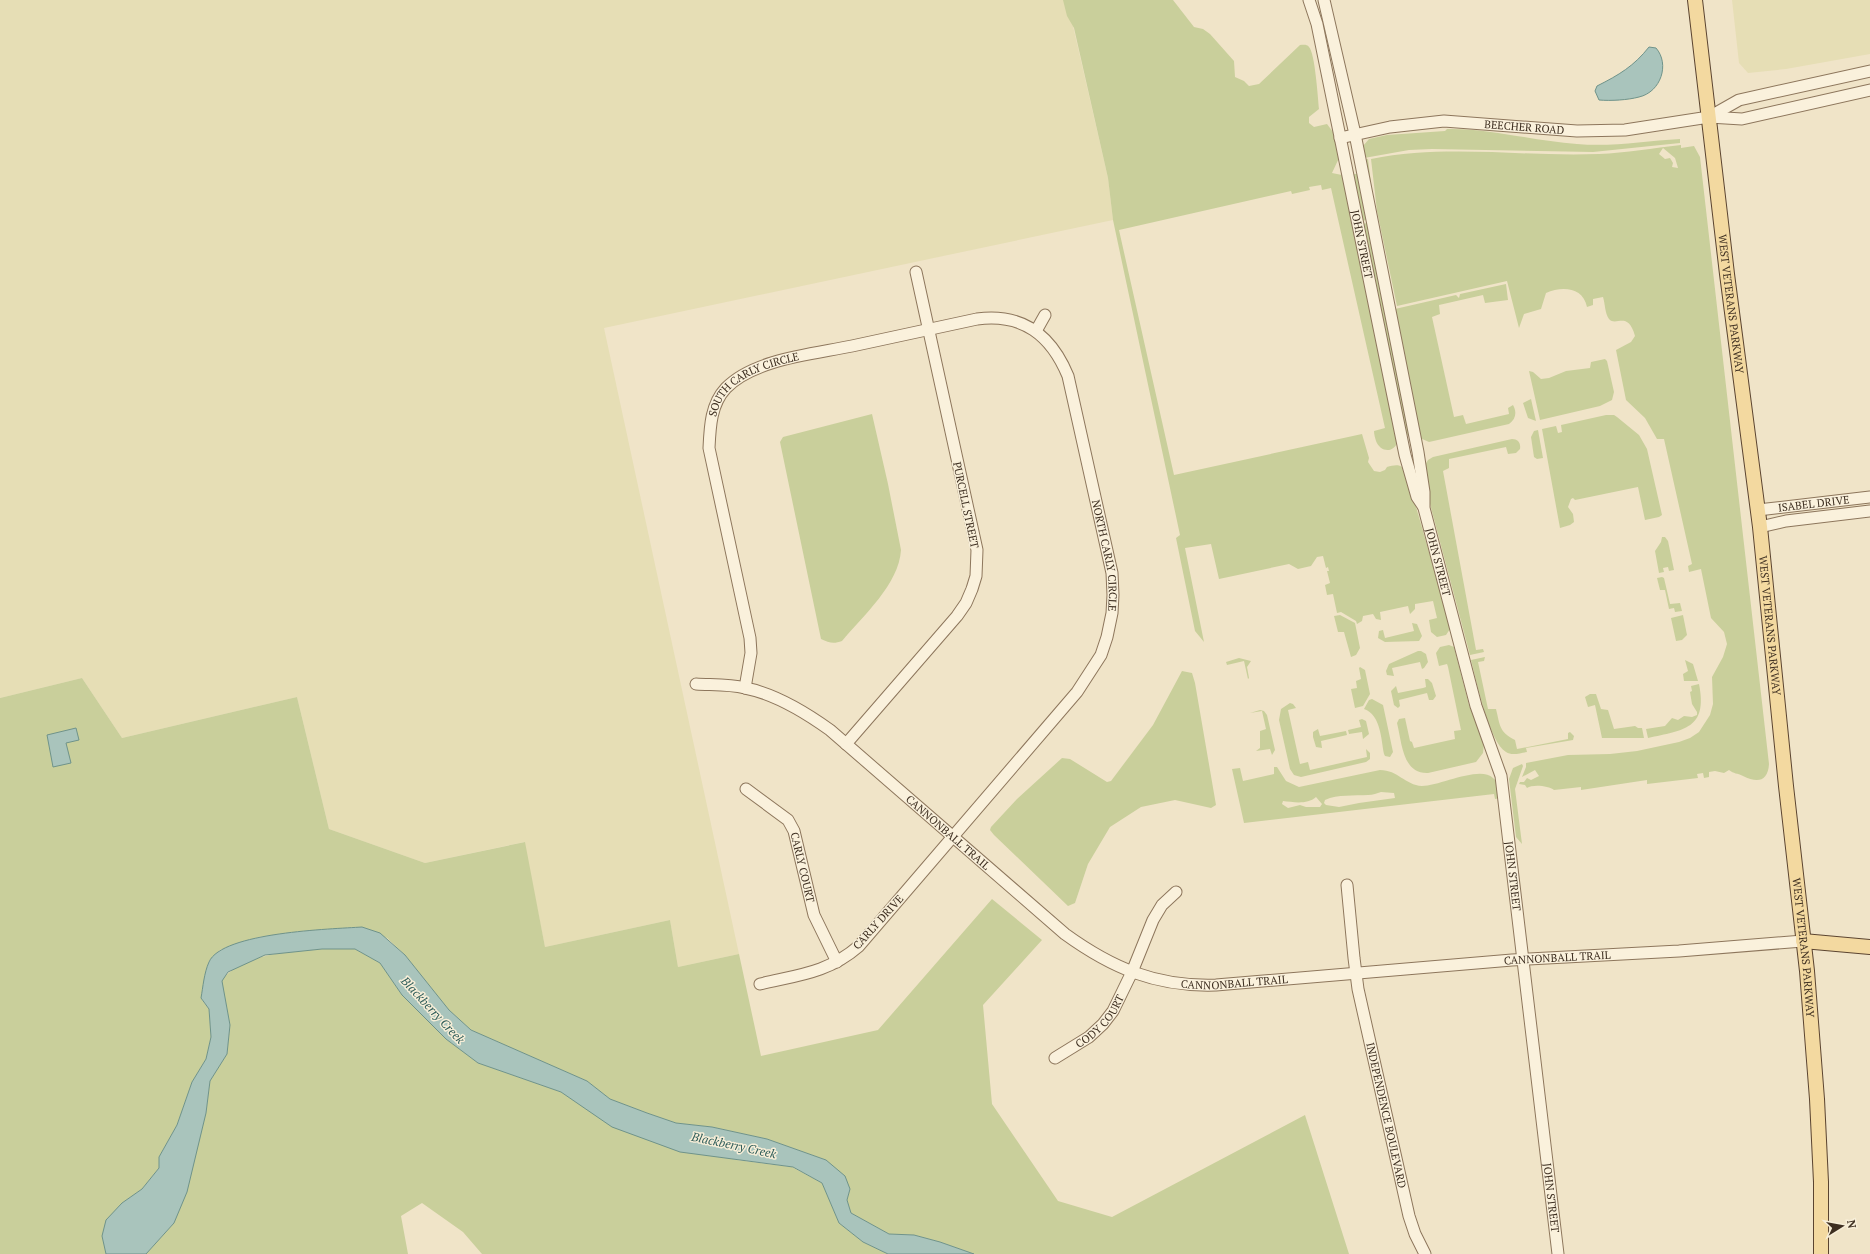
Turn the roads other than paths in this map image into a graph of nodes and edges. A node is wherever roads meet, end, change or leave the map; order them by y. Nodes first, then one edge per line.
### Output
1 (1310, 0) edge
2 (1324, 0) edge
3 (1695, 0) edge
4 (1329, 22) junction
5 (1317, 24) junction
6 (1870, 71) edge
7 (1870, 90) edge
8 (1709, 117) junction
9 (1355, 134) junction
10 (1340, 138) junction
11 (916, 272) dead end
12 (1044, 314) dead end
13 (928, 329) junction
14 (1036, 331) junction
15 (1870, 497) edge
16 (1424, 508) junction
17 (1758, 510) junction
18 (1870, 511) edge
19 (1760, 527) junction
20 (696, 684) dead end
21 (745, 688) junction
22 (846, 744) junction
23 (746, 789) dead end
24 (952, 836) junction
25 (1347, 885) dead end
26 (1176, 892) dead end
27 (1803, 941) junction
28 (1870, 948) edge
29 (1524, 960) junction
30 (837, 962) junction
31 (1132, 972) junction
32 (1356, 974) junction
33 (760, 984) dead end
34 (1055, 1058) dead end
35 (1425, 1254) edge
36 (1558, 1254) edge
37 (1821, 1254) edge

1 - 5 street, JOHN STREET
2 - 4 street, JOHN STREET
3 - 8 main road, WEST VETERANS PARKWAY
4 - 5 street
4 - 9 street, JOHN STREET
5 - 10 street, JOHN STREET
6 - 8 street, BEECHER ROAD
7 - 8 street, BEECHER ROAD
8 - 9 street, BEECHER ROAD
8 - 17 main road, WEST VETERANS PARKWAY
9 - 10 street, BEECHER ROAD
9 - 16 street, JOHN STREET
10 - 16 street, JOHN STREET
11 - 13 street, PURCELL STREET
12 - 14 street
13 - 14 street, NORTH CARLY CIRCLE
13 - 21 street, SOUTH CARLY CIRCLE
13 - 22 street, PURCELL STREET
14 - 24 street, NORTH CARLY CIRCLE
15 - 17 street, ISABEL DRIVE
16 - 29 street, JOHN STREET
17 - 19 main road, WEST VETERANS PARKWAY
18 - 19 street, ISABEL DRIVE
19 - 27 main road, WEST VETERANS PARKWAY
20 - 21 street, CANNONBALL TRAIL
21 - 22 street, CANNONBALL TRAIL
22 - 24 street, CANNONBALL TRAIL
23 - 30 street, CARLY COURT
24 - 30 street, CARLY DRIVE
24 - 31 street, CANNONBALL TRAIL
25 - 32 street, INDEPENDENCE BOULEVARD
26 - 31 street, CODY COURT
27 - 28 main road, CANNONBALL TRAIL
27 - 29 street, CANNONBALL TRAIL
27 - 37 main road, WEST VETERANS PARKWAY
29 - 32 street, CANNONBALL TRAIL
29 - 36 street, JOHN STREET
30 - 33 street, CARLY DRIVE
31 - 32 street, CANNONBALL TRAIL
31 - 34 street, CODY COURT
32 - 35 street, INDEPENDENCE BOULEVARD

